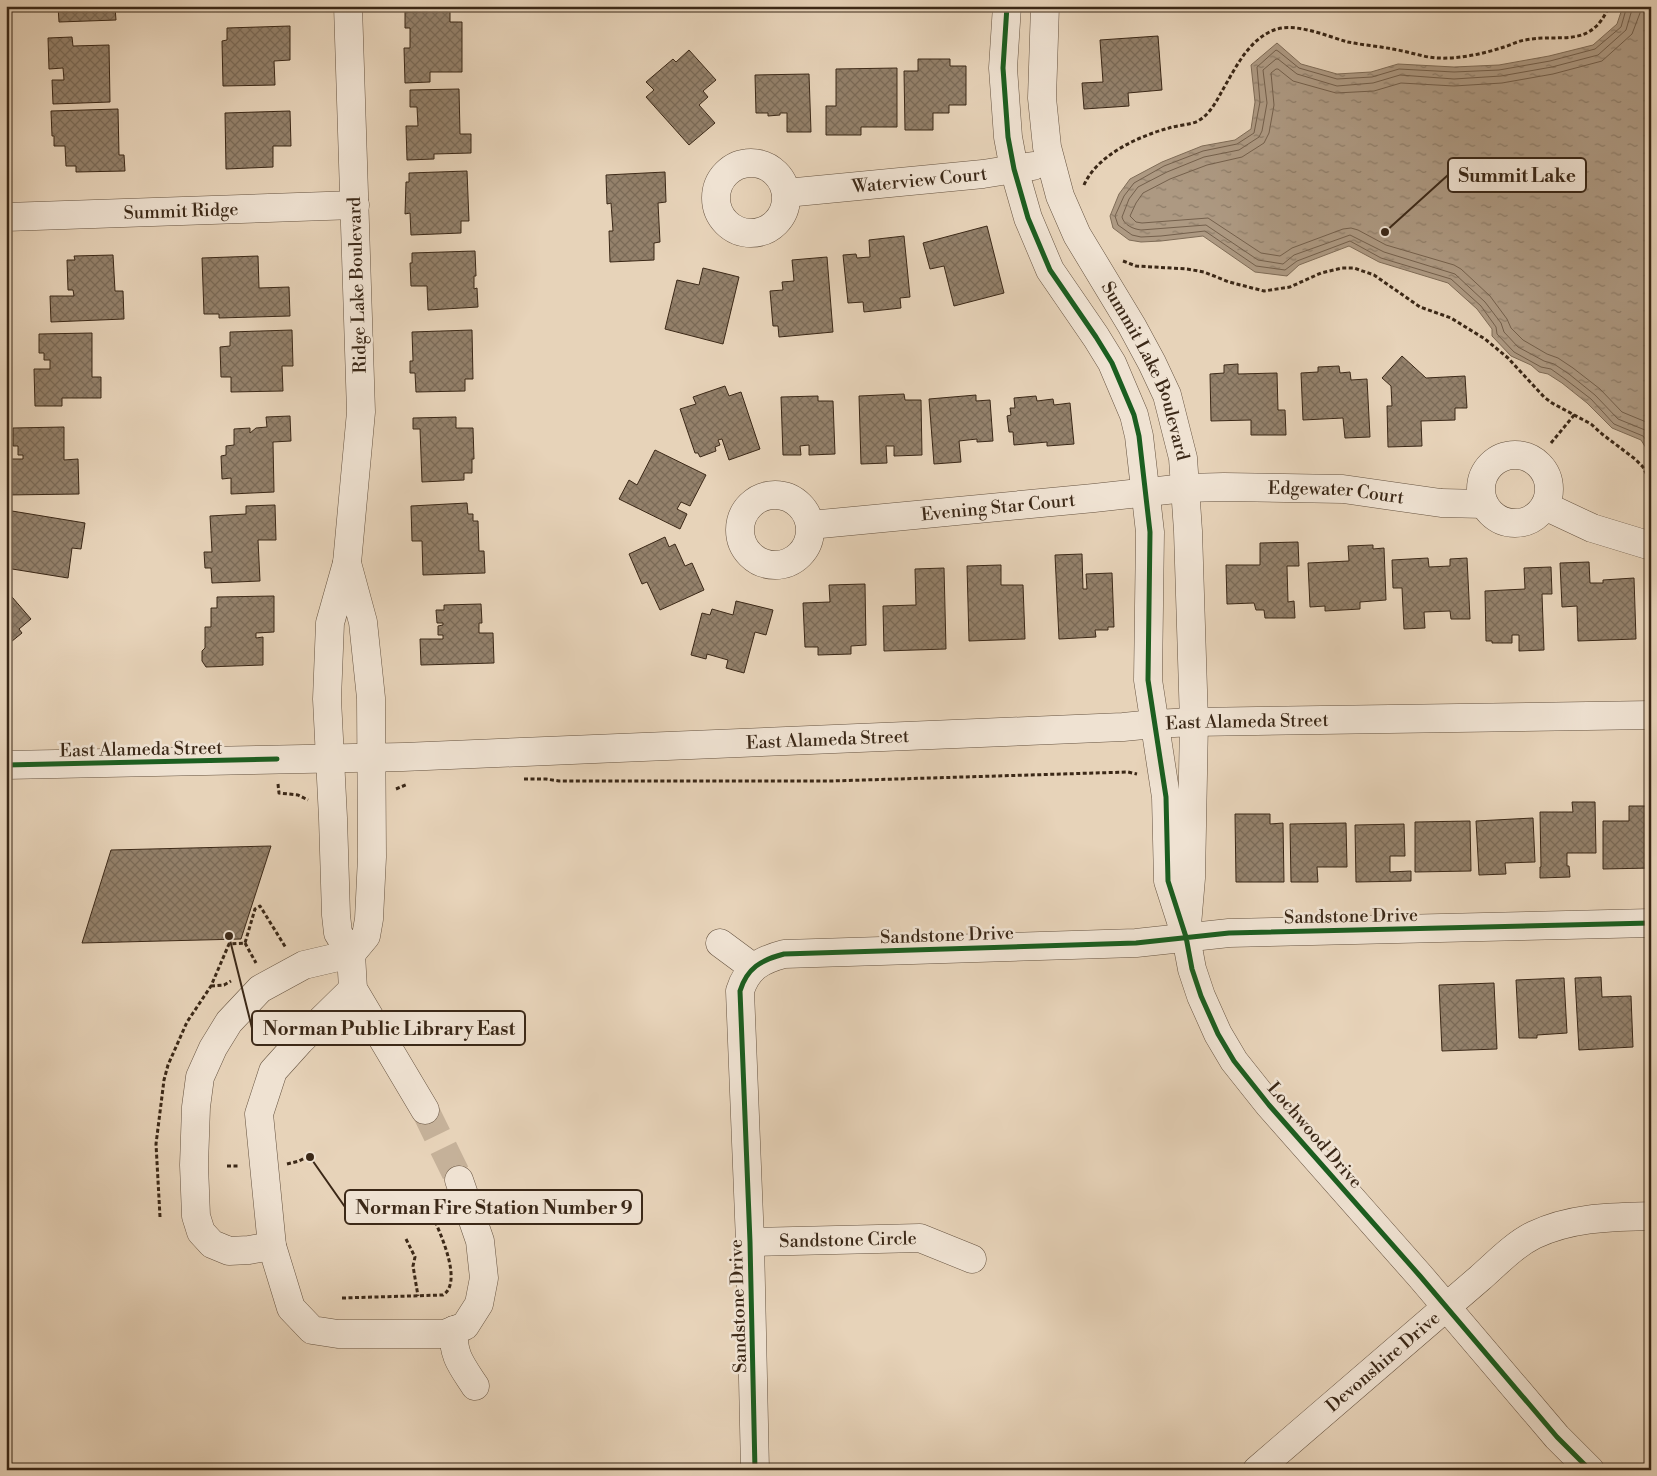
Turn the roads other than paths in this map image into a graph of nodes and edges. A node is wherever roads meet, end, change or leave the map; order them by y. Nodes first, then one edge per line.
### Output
1 (348, 6) edge
2 (1007, 6) edge
3 (1045, 6) edge
4 (1051, 162) junction
5 (1014, 169) junction
6 (786, 194) dead end
7 (355, 205) junction
8 (6, 217) edge
9 (1185, 488) junction
10 (1146, 493) junction
11 (1484, 504) junction
12 (1545, 506) junction
13 (810, 525) dead end
14 (1651, 546) edge
15 (347, 563) junction
16 (1651, 715) edge
17 (1194, 722) junction
18 (1154, 724) junction
19 (1193, 749) joint
20 (1159, 750) joint
21 (371, 757) junction
22 (330, 758) junction
23 (6, 765) edge
24 (1651, 923) edge
25 (1186, 937) junction
26 (720, 943) dead end
27 (351, 954) junction
28 (752, 969) junction
29 (353, 989) junction
30 (425, 1110) tunnel mouth
31 (459, 1180) tunnel mouth
32 (1651, 1216) edge
33 (750, 1242) junction
34 (272, 1246) junction
35 (972, 1259) dead end
36 (1446, 1306) junction
37 (454, 1330) junction
38 (475, 1386) dead end
39 (756, 1470) edge
40 (1257, 1470) edge
41 (1590, 1470) edge

1 - 7 street, Ridge Lake Boulevard
2 - 5 street, Summit Lake Boulevard
3 - 4 street, Summit Lake Boulevard
4 - 5 street, Waterview Court
4 - 9 street, Summit Lake Boulevard
5 - 6 street, Waterview Court
5 - 10 street, Summit Lake Boulevard
7 - 8 street, Summit Ridge
7 - 15 street, Ridge Lake Boulevard
9 - 10 street, Evening Star Court
9 - 11 street, Edgewater Court
9 - 17 street, Summit Lake Boulevard
10 - 13 street, Evening Star Court
10 - 18 street, Summit Lake Boulevard
11 - 12 street
11 - 12 street
12 - 14 street
15 - 21 street, Ridge Lake Boulevard
15 - 22 street, Ridge Lake Boulevard
16 - 17 street, East Alameda Street
17 - 18 street, East Alameda Street
17 - 19 street, Summit Lake Boulevard
18 - 20 street, Summit Lake Boulevard
18 - 21 street, East Alameda Street
19 - 25 street, Lochwood Drive
20 - 25 street, Lochwood Drive
21 - 22 street, East Alameda Street
21 - 27 street, Ridge Lake Boulevard
22 - 23 street, East Alameda Street
22 - 27 street, Ridge Lake Boulevard
24 - 25 street, Sandstone Drive
25 - 28 street, Sandstone Drive
25 - 36 street, Lochwood Drive
26 - 28 street
27 - 29 street
27 - 34 street
28 - 33 street, Sandstone Drive
29 - 30 street
29 - 34 street
31 - 37 street
32 - 36 street, Devonshire Drive
33 - 35 street, Sandstone Circle
33 - 39 street, Sandstone Drive
34 - 37 street
36 - 40 street, Devonshire Drive
36 - 41 street, Lochwood Drive
37 - 38 street

